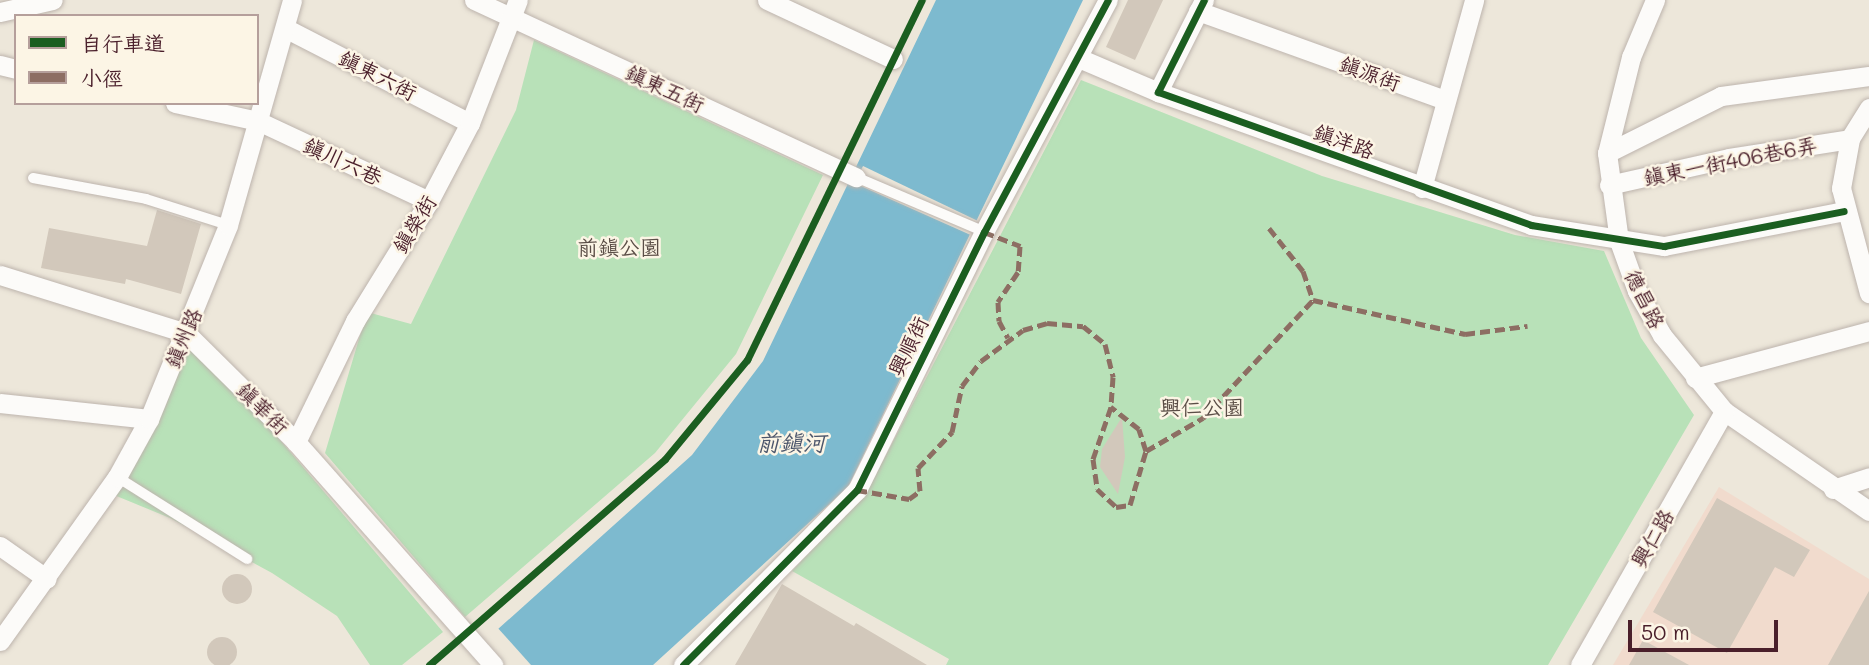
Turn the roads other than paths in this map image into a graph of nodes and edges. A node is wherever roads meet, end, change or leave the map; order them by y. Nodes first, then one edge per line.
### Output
1 (53, 0) edge
2 (292, 0) edge
3 (474, 0) edge
4 (767, 0) edge
5 (1108, 0) edge
6 (1474, 0) edge
7 (1655, 0) edge
8 (1201, 6) edge
9 (513, 8) edge
10 (0, 12) edge
11 (285, 28) junction
12 (893, 59) dead end
13 (1081, 59) junction
14 (1869, 76) edge
15 (1158, 92) junction
16 (1445, 100) junction
17 (184, 105) edge
18 (1869, 108) edge
19 (258, 121) junction
20 (470, 123) junction
21 (1850, 139) junction
22 (1607, 153) junction
23 (856, 177) joint
24 (33, 178) dead end
25 (1609, 185) junction
26 (1422, 188) junction
27 (429, 201) junction
28 (1844, 211) junction
29 (228, 225) junction
30 (981, 231) junction
31 (1619, 241) junction
32 (0, 275) edge
33 (1869, 293) edge
34 (1869, 331) edge
35 (186, 333) junction
36 (1695, 378) junction
37 (0, 403) edge
38 (1724, 411) junction
39 (149, 419) junction
40 (296, 442) junction
41 (117, 477) junction
42 (1869, 477) edge
43 (1833, 489) junction
44 (1869, 511) edge
45 (0, 546) edge
46 (247, 559) dead end
47 (47, 579) junction
48 (0, 641) edge
49 (493, 665) edge
50 (683, 665) edge
51 (1580, 665) edge

1 - 10 street
2 - 11 street, 鎮州路
3 - 9 street, 鎮東五街
4 - 12 street
5 - 13 street, 興順街
6 - 16 street
7 - 22 street, 德昌路
8 - 15 street
8 - 16 street, 鎮源街
9 - 20 street, 鎮榮街
9 - 23 street, 鎮東五街
11 - 19 street, 鎮州路
11 - 20 street, 鎮東六街
13 - 15 street, 鎮洋路
13 - 30 street, 興順街
14 - 22 street, 鎮東一街406巷6弄
15 - 26 street, 鎮洋路
16 - 26 street
17 - 19 street, 鎮川六巷
18 - 21 street
19 - 27 street, 鎮川六巷
19 - 29 street, 鎮州路
20 - 27 street, 鎮榮街
21 - 25 street, 鎮東一街406巷6弄
21 - 28 street
22 - 25 street, 德昌路
23 - 30 lane
24 - 29 lane
25 - 31 street, 德昌路
26 - 31 street, 鎮洋路
27 - 40 street, 鎮榮街
28 - 31 street, 鎮洋路
28 - 33 street
29 - 35 street, 鎮州路
30 - 50 street, 興順街
31 - 36 street, 德昌路
32 - 35 street, 鎮華街
34 - 36 street
35 - 39 street, 鎮州路
35 - 40 street, 鎮華街
36 - 38 street, 德昌路
37 - 39 street
38 - 43 street, 德昌路
38 - 51 street, 興仁路
39 - 41 street, 鎮州路
40 - 49 street, 鎮華街
41 - 46 lane
41 - 47 street, 鎮州路
42 - 43 street
43 - 44 street, 德昌路
45 - 47 street
47 - 48 street, 鎮州路

